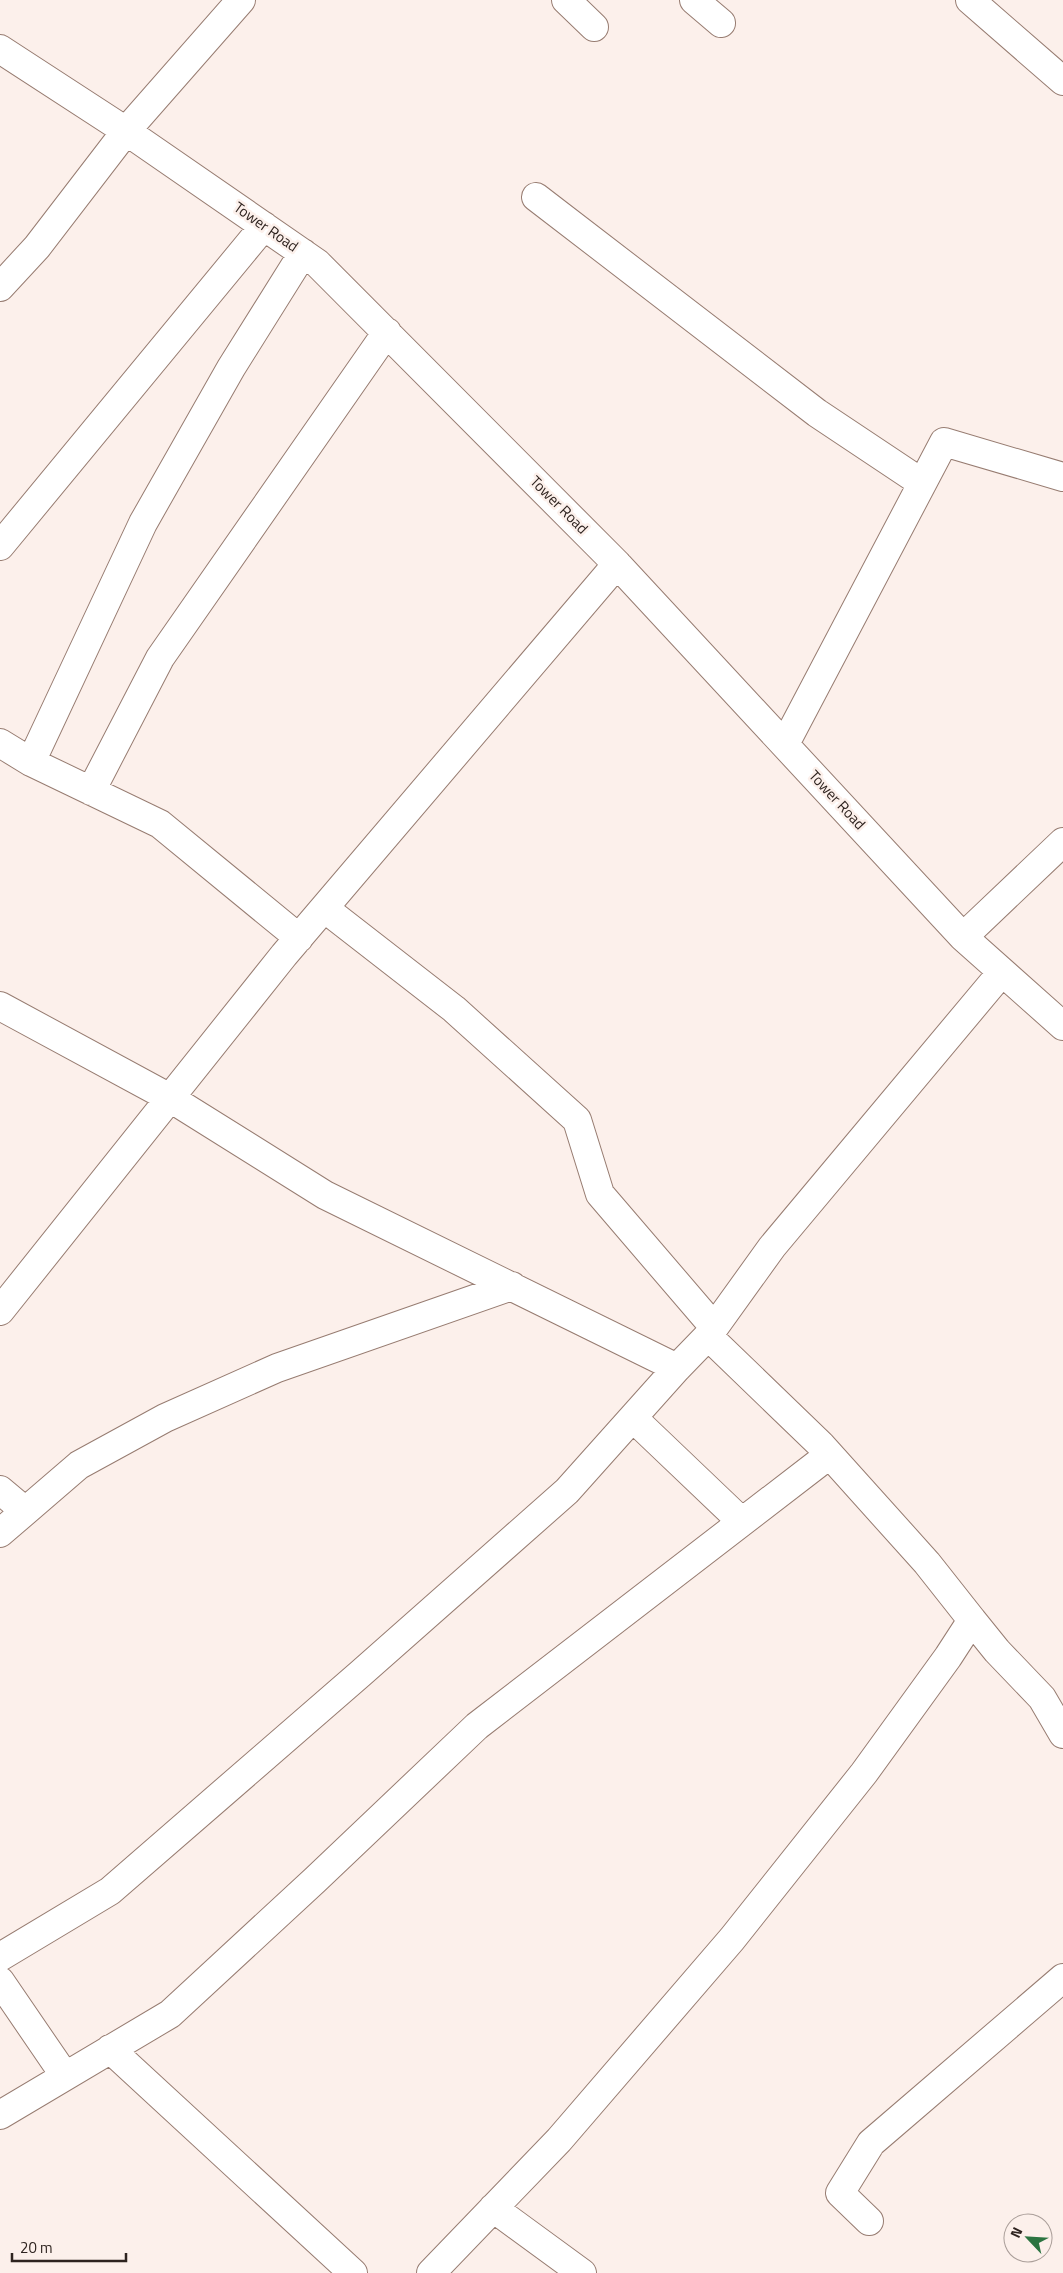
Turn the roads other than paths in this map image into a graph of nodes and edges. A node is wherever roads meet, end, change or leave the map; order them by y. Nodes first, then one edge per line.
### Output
1 (241, 0) edge
2 (566, 0) edge
3 (694, 0) edge
4 (970, 0) edge
5 (721, 23) dead end
6 (594, 28) dead end
7 (0, 49) edge
8 (1063, 81) edge
9 (126, 131) junction
10 (536, 197) dead end
11 (264, 226) junction
12 (303, 253) junction
13 (0, 287) edge
14 (387, 332) junction
15 (1063, 477) edge
16 (922, 483) junction
17 (0, 546) edge
18 (617, 564) junction
19 (0, 743) edge
20 (785, 744) junction
21 (31, 762) junction
22 (91, 791) junction
23 (1063, 842) edge
24 (324, 908) junction
25 (963, 937) junction
26 (299, 938) junction
27 (1002, 972) junction
28 (0, 1006) edge
29 (1062, 1024) edge
30 (170, 1098) junction
31 (512, 1286) junction
32 (0, 1311) edge
33 (711, 1332) junction
34 (677, 1368) junction
35 (633, 1418) junction
36 (829, 1455) junction
37 (0, 1490) edge
38 (25, 1511) junction
39 (742, 1522) junction
40 (0, 1533) edge
41 (972, 1620) junction
42 (1063, 1734) edge
43 (0, 1957) edge
44 (1063, 1978) edge
45 (0, 1982) edge
46 (110, 2049) junction
47 (65, 2076) junction
48 (0, 2115) edge
49 (493, 2208) junction
50 (869, 2221) dead end
51 (353, 2273) edge
52 (431, 2273) edge
53 (582, 2273) edge

1 - 9 street
2 - 6 street
3 - 5 street
4 - 8 street
7 - 9 street, Tower Road
9 - 11 street, Tower Road
9 - 13 street
10 - 16 street
11 - 12 street, Tower Road
11 - 17 street
12 - 14 street, Tower Road
12 - 21 street
14 - 18 street, Tower Road
14 - 22 street
15 - 16 street
16 - 20 street
18 - 20 street, Tower Road
18 - 24 street
19 - 21 street
20 - 25 street, Tower Road
21 - 22 street
22 - 26 street
23 - 25 street
24 - 26 street
24 - 33 street
25 - 27 street, Tower Road
26 - 30 street
27 - 29 street, Tower Road
27 - 33 street
28 - 30 street
30 - 31 street
30 - 32 street
31 - 34 street
31 - 38 street
33 - 34 street
33 - 36 street
34 - 35 street
35 - 39 street
35 - 43 street
36 - 39 street
36 - 41 street
37 - 38 street
38 - 40 street
39 - 46 street
41 - 42 street
41 - 49 street
44 - 50 street
45 - 47 street
46 - 47 street
46 - 51 street
47 - 48 street
49 - 52 street
49 - 53 street

